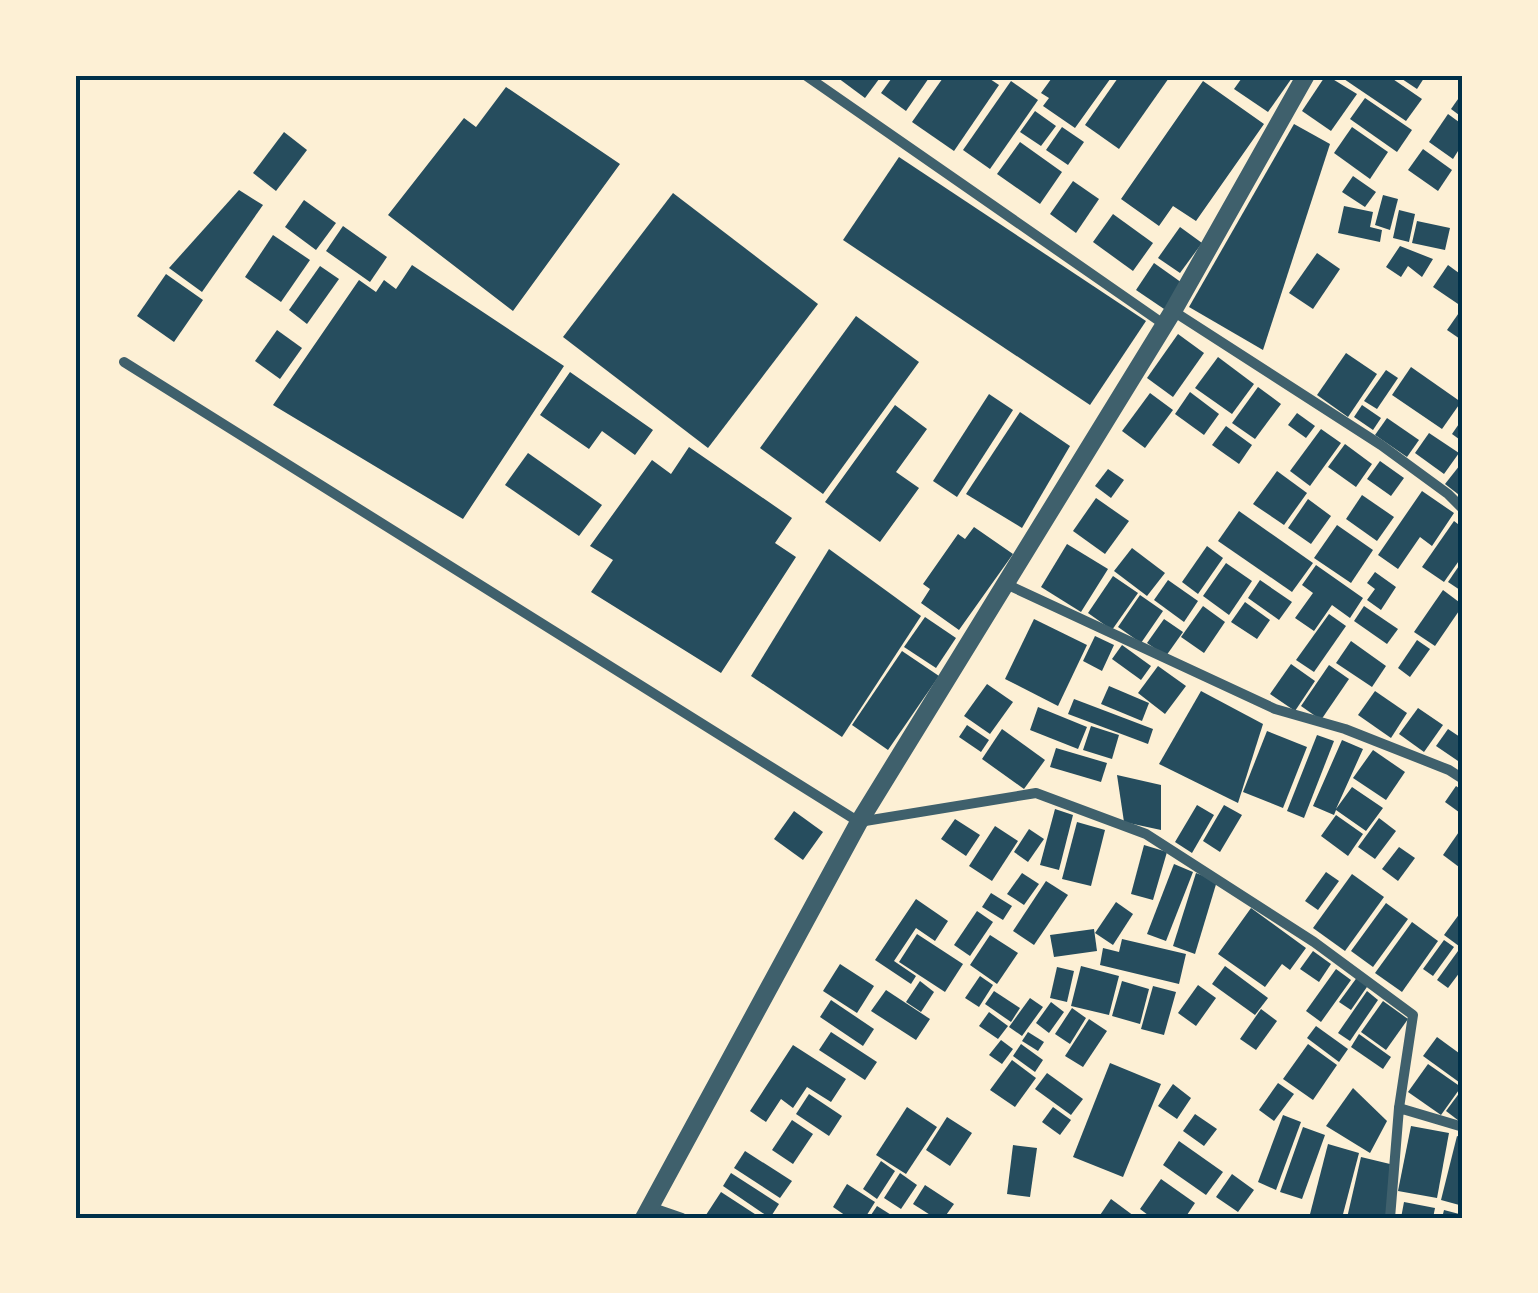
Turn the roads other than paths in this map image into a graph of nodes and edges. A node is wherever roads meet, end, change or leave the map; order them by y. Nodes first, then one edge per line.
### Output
1 (806, 75) edge
2 (1306, 75) edge
3 (1169, 318) junction
4 (124, 362) dead end
5 (1463, 509) edge
6 (1006, 584) junction
7 (1463, 779) edge
8 (860, 822) junction
9 (1399, 1108) junction
10 (1463, 1127) edge
11 (647, 1212) edge
12 (682, 1218) edge
13 (1390, 1218) edge

1 - 3 street
2 - 3 street
3 - 5 street
3 - 6 street
4 - 8 street
6 - 7 street
6 - 8 street
8 - 9 street
8 - 11 street
9 - 10 street
9 - 13 street
11 - 12 street

